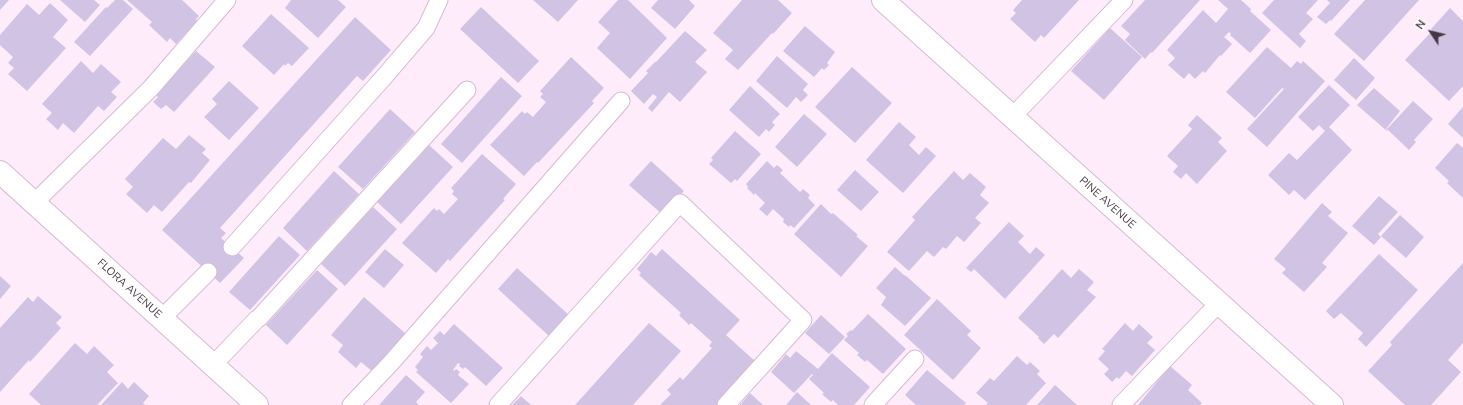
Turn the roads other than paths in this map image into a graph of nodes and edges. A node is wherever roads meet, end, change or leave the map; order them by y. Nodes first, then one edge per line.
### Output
1 (227, 0) edge
2 (439, 0) edge
3 (883, 0) edge
4 (1124, 0) edge
5 (467, 90) dead end
6 (621, 101) dead end
7 (1012, 117) junction
8 (0, 172) edge
9 (34, 203) junction
10 (232, 247) dead end
11 (208, 272) dead end
12 (1219, 303) junction
13 (161, 319) junction
14 (915, 359) dead end
15 (213, 365) junction
16 (257, 405) edge
17 (351, 405) edge
18 (498, 405) edge
19 (726, 405) edge
20 (873, 405) edge
21 (1121, 405) edge
22 (1332, 405) edge

1 - 9 lane
2 - 10 lane
3 - 7 street, PINE AVENUE
4 - 7 lane
5 - 15 lane
6 - 17 lane
7 - 12 street, PINE AVENUE
8 - 9 street, FLORA AVENUE
9 - 13 street, FLORA AVENUE
11 - 13 lane
12 - 21 lane
12 - 22 street, PINE AVENUE
13 - 15 street, FLORA AVENUE
14 - 20 lane
15 - 16 street, FLORA AVENUE
18 - 19 lane

